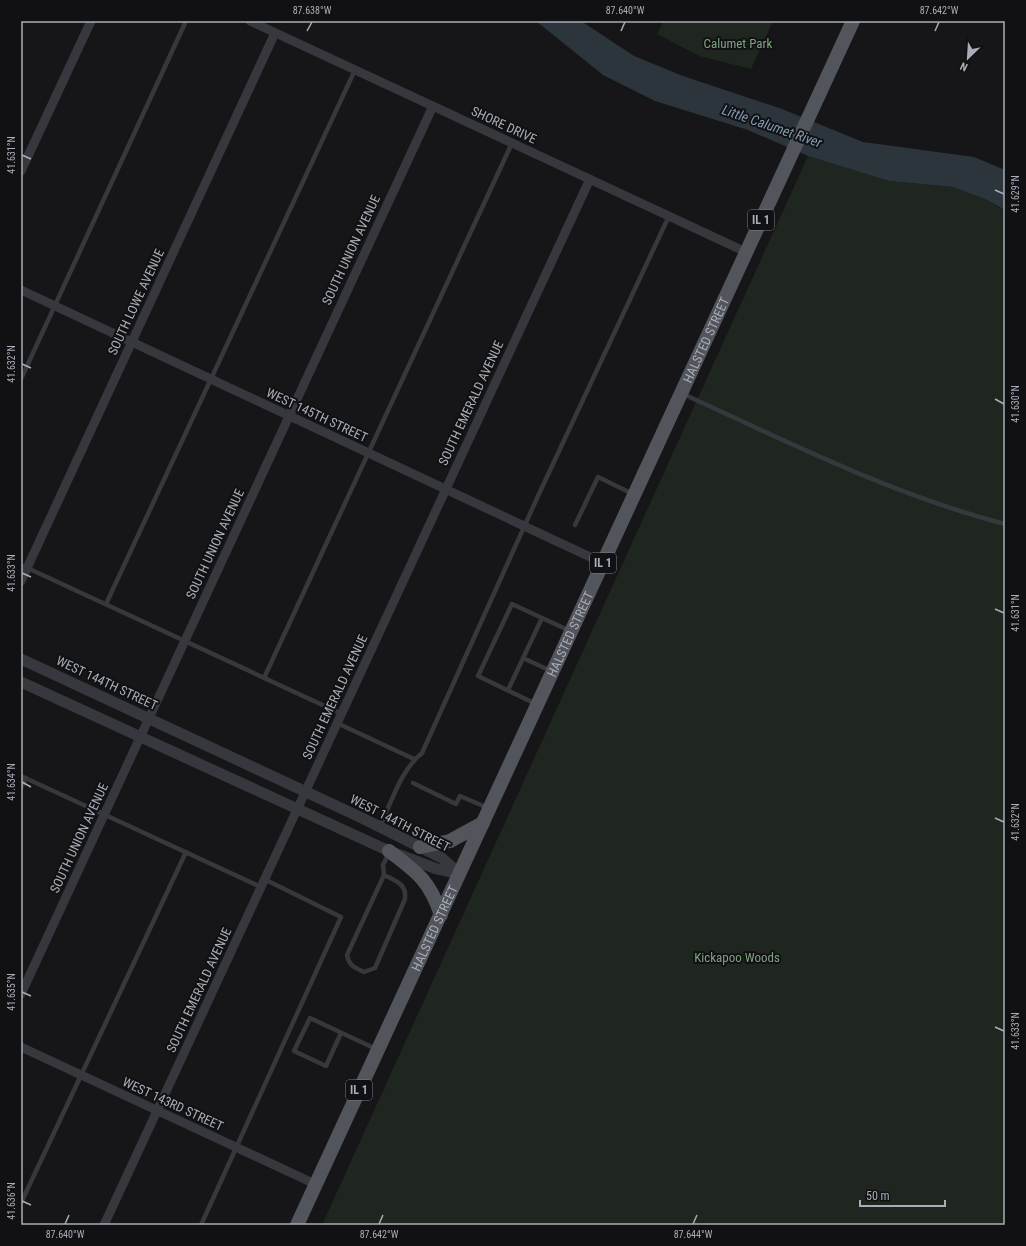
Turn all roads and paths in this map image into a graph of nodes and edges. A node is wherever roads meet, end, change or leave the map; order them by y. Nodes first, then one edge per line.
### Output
1 (90, 21) edge
2 (186, 21) edge
3 (250, 21) edge
4 (853, 21) edge
5 (276, 33) junction
6 (355, 70) junction
7 (433, 106) junction
8 (512, 143) junction
9 (21, 171) edge
10 (590, 179) junction
11 (669, 216) junction
12 (746, 252) junction
13 (21, 290) edge
14 (54, 305) junction
15 (132, 342) junction
16 (21, 378) edge
17 (212, 379) junction
18 (681, 393) junction
19 (289, 416) junction
20 (368, 452) junction
21 (446, 488) junction
22 (634, 495) junction
23 (1005, 524) edge
24 (575, 525) dead end
25 (524, 526) junction
26 (603, 563) junction
27 (24, 566) edge
28 (21, 581) edge
29 (106, 604) junction
30 (542, 618) junction
31 (571, 632) junction
32 (185, 641) junction
33 (523, 658) junction
34 (21, 659) edge
35 (553, 672) junction
36 (264, 678) junction
37 (21, 682) edge
38 (508, 690) junction
39 (538, 704) junction
40 (342, 714) junction
41 (149, 718) junction
42 (337, 723) junction
43 (140, 737) junction
44 (414, 759) junction
45 (23, 777) edge
46 (413, 783) dead end
47 (21, 788) edge
48 (306, 791) junction
49 (490, 808) junction
50 (297, 810) junction
51 (104, 815) junction
52 (483, 823) junction
53 (380, 827) junction
54 (420, 847) junction
55 (389, 851) junction
56 (186, 852) junction
57 (460, 874) junction
58 (384, 875) junction
59 (263, 883) junction
60 (441, 915) junction
61 (21, 994) edge
62 (341, 1033) junction
63 (21, 1047) edge
64 (377, 1050) junction
65 (81, 1075) junction
66 (157, 1111) junction
67 (238, 1148) junction
68 (315, 1184) junction
69 (21, 1203) edge
70 (104, 1225) edge
71 (201, 1225) edge
72 (297, 1225) edge

1 - 9 street
2 - 14 lane
3 - 5 street, SHORE DRIVE
4 - 12 main road, HALSTED STREET / IL 1
5 - 6 street, SHORE DRIVE
5 - 15 street, SOUTH LOWE AVENUE
6 - 7 street, SHORE DRIVE
6 - 17 lane
7 - 8 street, SHORE DRIVE
7 - 19 street, SOUTH UNION AVENUE
8 - 10 street, SHORE DRIVE
8 - 20 lane
10 - 11 street, SHORE DRIVE
10 - 21 street, SOUTH EMERALD AVENUE
11 - 12 street, SHORE DRIVE
11 - 25 lane
12 - 18 main road, HALSTED STREET / IL 1
13 - 14 street, WEST 145TH STREET
14 - 15 street, WEST 145TH STREET
14 - 16 lane
15 - 17 street, WEST 145TH STREET
15 - 27 street, SOUTH LOWE AVENUE
17 - 19 street, WEST 145TH STREET
17 - 29 lane
18 - 22 main road, HALSTED STREET / IL 1
18 - 23 lane
19 - 20 street, WEST 145TH STREET
19 - 32 street, SOUTH UNION AVENUE
20 - 21 street, WEST 145TH STREET
20 - 36 lane
21 - 25 street, WEST 145TH STREET
21 - 40 street, SOUTH EMERALD AVENUE
22 - 24 lane
22 - 26 main road, HALSTED STREET / IL 1
25 - 26 street, WEST 145TH STREET
25 - 44 lane
26 - 31 main road, HALSTED STREET / IL 1
27 - 28 street, SOUTH LOWE AVENUE
27 - 29 lane
29 - 32 lane
30 - 31 lane
30 - 33 lane
30 - 38 lane
31 - 35 main road, HALSTED STREET / IL 1
32 - 36 lane
32 - 41 street, SOUTH UNION AVENUE
33 - 35 lane
33 - 38 lane
34 - 41 street, WEST 144TH STREET
35 - 39 main road, HALSTED STREET / IL 1
36 - 40 lane
37 - 43 street, WEST 144TH STREET
38 - 39 lane
39 - 49 main road, HALSTED STREET / IL 1
40 - 42 street, SOUTH EMERALD AVENUE
41 - 43 street, SOUTH UNION AVENUE
41 - 48 street, WEST 144TH STREET
42 - 44 lane
42 - 48 street, SOUTH EMERALD AVENUE
43 - 50 street, WEST 144TH STREET
43 - 51 street, SOUTH UNION AVENUE
44 - 53 lane
45 - 47 lane
45 - 51 lane
46 - 49 lane
48 - 50 street, SOUTH EMERALD AVENUE
48 - 53 street, WEST 144TH STREET
49 - 52 main road, HALSTED STREET / IL 1
50 - 55 street, WEST 144TH STREET
50 - 59 street, SOUTH EMERALD AVENUE
51 - 56 lane
51 - 61 street, SOUTH UNION AVENUE
52 - 54 main road
52 - 57 main road, HALSTED STREET / IL 1
53 - 54 street, WEST 144TH STREET
54 - 57 street, WEST 144TH STREET
55 - 57 street, WEST 144TH STREET
55 - 58 lane
55 - 60 main road
56 - 59 lane
56 - 65 lane
57 - 60 main road, HALSTED STREET / IL 1
58 - 58 lane
59 - 66 street, SOUTH EMERALD AVENUE
59 - 67 lane
60 - 64 main road, HALSTED STREET / IL 1
62 - 62 lane
62 - 64 lane
63 - 65 street, WEST 143RD STREET
64 - 68 main road, HALSTED STREET / IL 1
65 - 66 street, WEST 143RD STREET
65 - 69 lane
66 - 67 street, WEST 143RD STREET
66 - 70 street, SOUTH EMERALD AVENUE
67 - 68 street, WEST 143RD STREET
67 - 71 lane
68 - 72 main road, HALSTED STREET / IL 1

